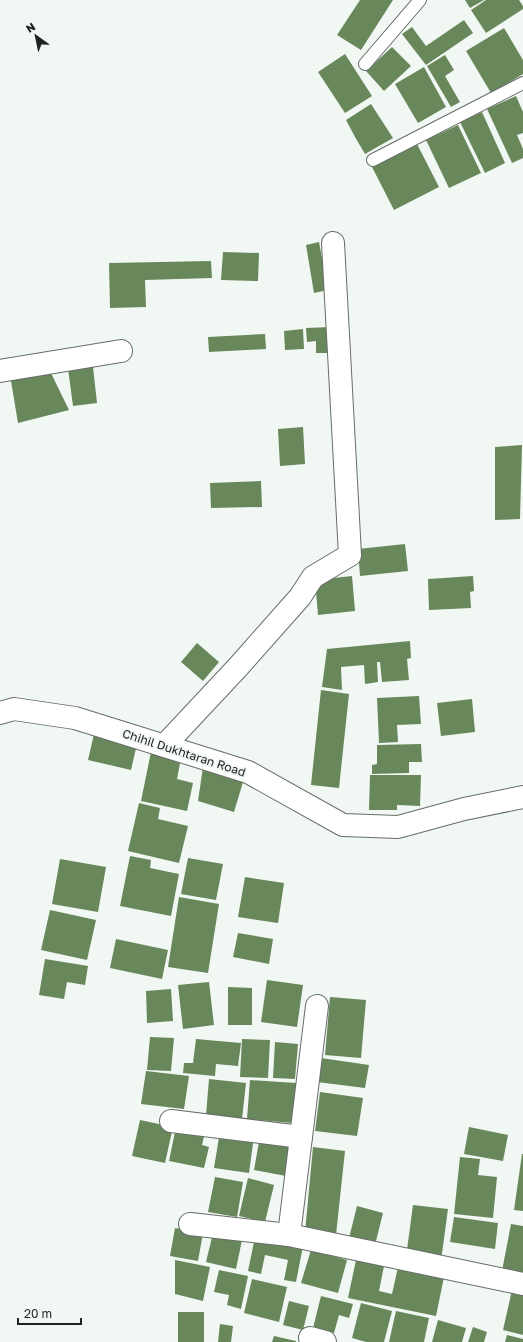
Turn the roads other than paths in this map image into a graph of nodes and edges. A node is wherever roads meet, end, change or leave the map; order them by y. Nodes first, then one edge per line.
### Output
1 (420, 0) edge
2 (365, 64) dead end
3 (523, 83) edge
4 (373, 160) dead end
5 (333, 243) dead end
6 (121, 351) dead end
7 (0, 371) edge
8 (0, 713) edge
9 (164, 746) junction
10 (523, 797) edge
11 (317, 1006) dead end
12 (171, 1121) dead end
13 (301, 1137) junction
14 (190, 1224) dead end
15 (289, 1235) junction
16 (523, 1284) edge

1 - 2 lane
3 - 4 lane
5 - 9 street
6 - 7 street
8 - 9 street, Chihil Dukhtaran Road
9 - 10 street, Chihil Dukhtaran Road
11 - 13 street
12 - 13 street
13 - 15 street
14 - 15 street
15 - 16 street

